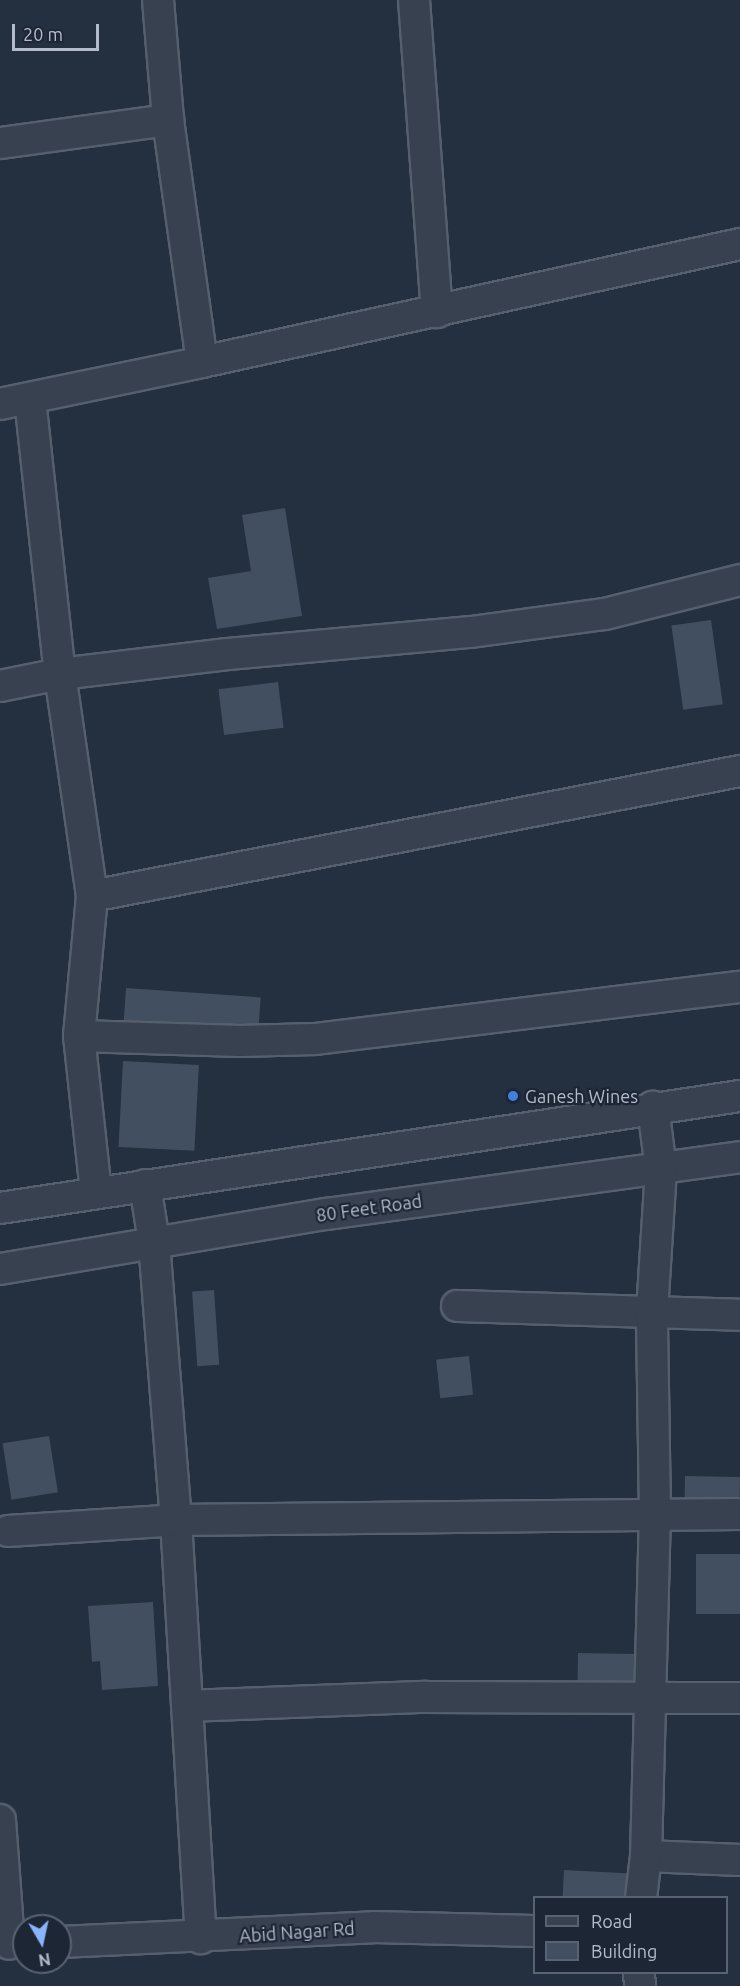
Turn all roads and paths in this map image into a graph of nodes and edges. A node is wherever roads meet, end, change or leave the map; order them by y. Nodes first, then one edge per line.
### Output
1 (158, 0) edge
2 (414, 0) edge
3 (168, 120) junction
4 (0, 143) edge
5 (740, 244) edge
6 (436, 312) junction
7 (202, 362) junction
8 (30, 399) junction
9 (0, 404) edge
10 (740, 580) edge
11 (60, 674) junction
12 (0, 686) edge
13 (740, 771) edge
14 (92, 896) junction
15 (740, 987) edge
16 (79, 1036) junction
17 (740, 1096) edge
18 (653, 1107) junction
19 (740, 1157) edge
20 (661, 1169) junction
21 (145, 1185) junction
22 (96, 1193) junction
23 (0, 1208) edge
24 (154, 1242) junction
25 (0, 1269) edge
26 (457, 1306) dead end
27 (652, 1312) junction
28 (740, 1315) edge
29 (655, 1514) junction
30 (740, 1514) edge
31 (176, 1520) junction
32 (8, 1531) dead end
33 (740, 1698) edge
34 (649, 1699) junction
35 (187, 1706) junction
36 (0, 1820) edge
37 (646, 1856) junction
38 (740, 1860) edge
39 (641, 1896) edge
40 (533, 1931) edge
41 (201, 1938) junction
42 (72, 1942) edge
43 (11, 1944) edge

1 - 3 street
2 - 6 street
3 - 4 street
3 - 7 street
5 - 6 street
6 - 7 street
7 - 8 street
8 - 9 street
8 - 11 street
10 - 11 street
11 - 12 street
11 - 14 street
13 - 14 street
14 - 16 street
15 - 16 street
16 - 22 street
17 - 18 street
18 - 20 street
18 - 21 street
19 - 20 street, 80 Feet Road
20 - 24 street, 80 Feet Road
20 - 27 street
21 - 22 street
21 - 24 street
22 - 23 street
24 - 25 street, 80 Feet Road
24 - 31 street
26 - 27 street
27 - 28 street
27 - 29 street
29 - 30 street
29 - 31 street
29 - 34 street
31 - 32 street
31 - 35 street
33 - 34 street
34 - 35 street
34 - 37 street
35 - 41 street
36 - 43 street
37 - 38 street
37 - 39 street
40 - 41 street, Abid Nagar Rd
41 - 42 street, Abid Nagar Rd

